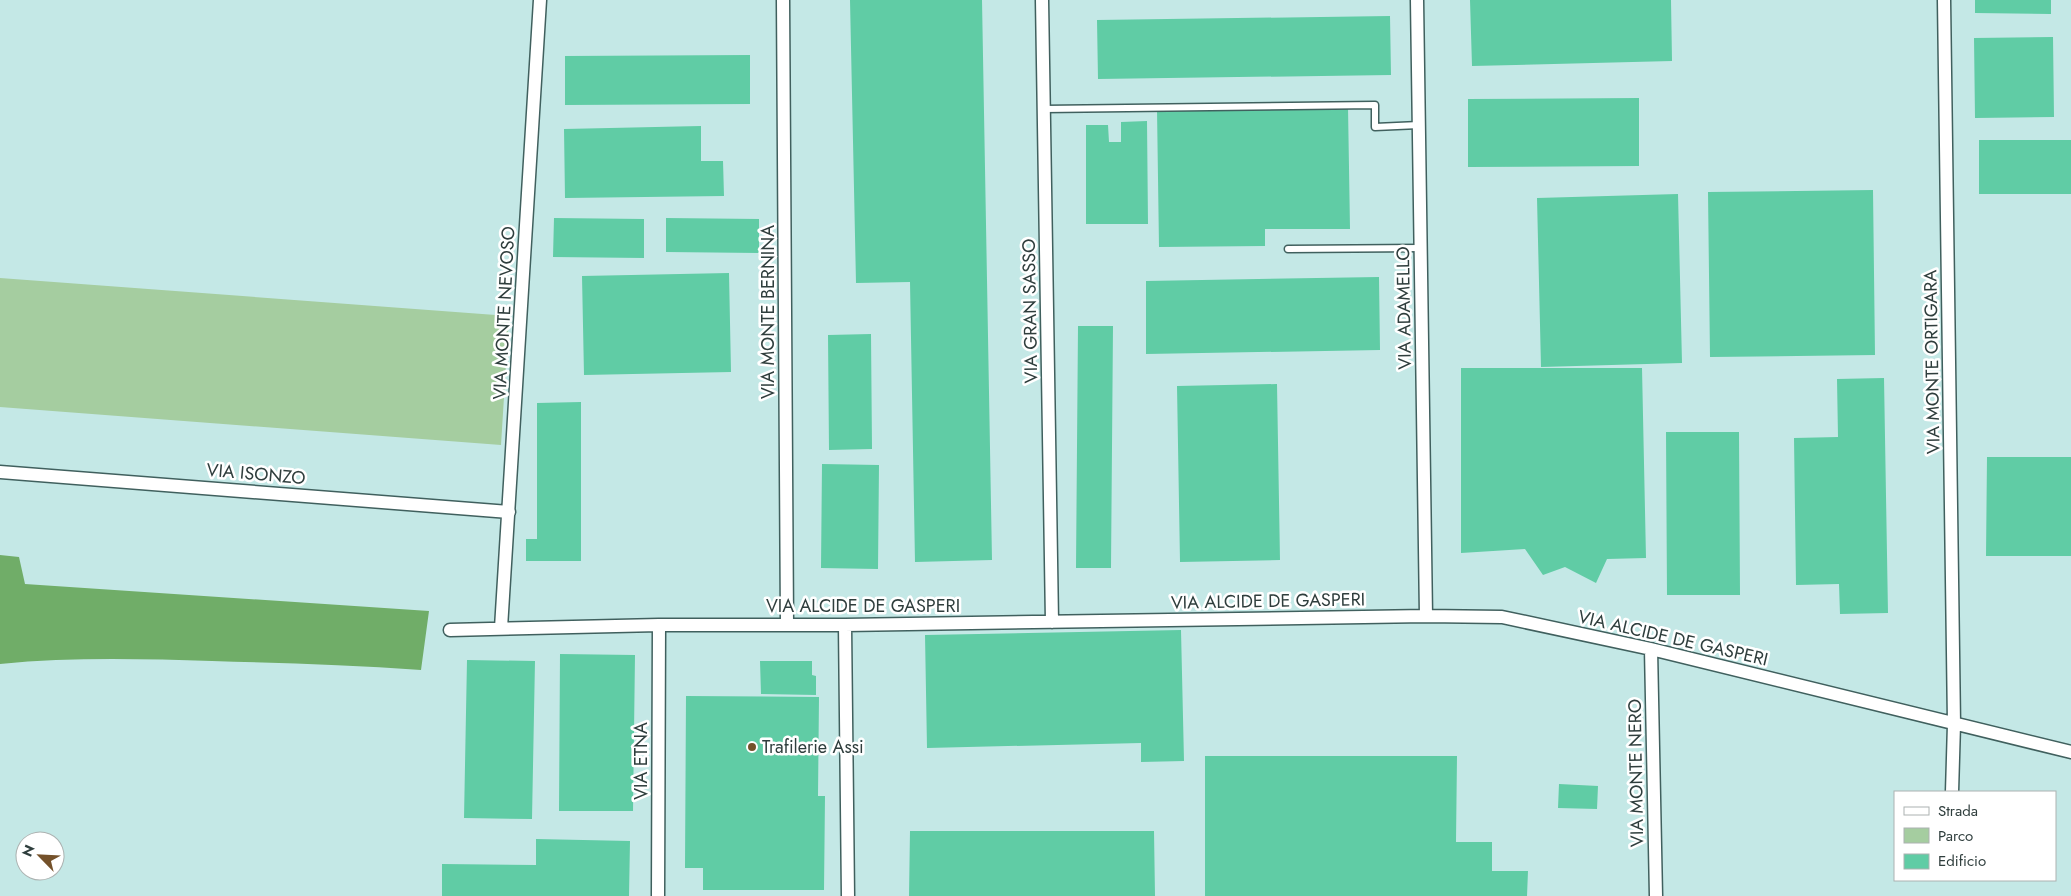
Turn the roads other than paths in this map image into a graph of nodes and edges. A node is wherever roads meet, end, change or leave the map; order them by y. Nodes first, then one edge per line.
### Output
1 (540, 0) edge
2 (783, 0) edge
3 (1042, 0) edge
4 (1417, 0) edge
5 (1944, 0) edge
6 (1044, 109) junction
7 (1419, 126) junction
8 (1421, 248) junction
9 (1288, 249) dead end
10 (0, 472) edge
11 (509, 512) junction
12 (1426, 616) junction
13 (1052, 622) junction
14 (788, 624) junction
15 (659, 625) junction
16 (845, 625) junction
17 (502, 628) junction
18 (450, 630) dead end
19 (1651, 649) junction
20 (1954, 724) junction
21 (2071, 752) edge
22 (1952, 791) edge
23 (658, 896) edge
24 (848, 896) edge
25 (1656, 896) edge

1 - 11 street, VIA MONTE NEVOSO
2 - 14 street, VIA MONTE BERNINA
3 - 6 street, VIA GRAN SASSO
4 - 7 street, VIA ADAMELLO
5 - 20 street, VIA MONTE ORTIGARA
6 - 7 lane
6 - 13 street, VIA GRAN SASSO
7 - 8 street, VIA ADAMELLO
8 - 9 lane
8 - 12 street, VIA ADAMELLO
10 - 11 street, VIA ISONZO
11 - 17 street, VIA MONTE NEVOSO
12 - 13 street, VIA ALCIDE DE GASPERI
12 - 19 street, VIA ALCIDE DE GASPERI
13 - 16 street, VIA ALCIDE DE GASPERI
14 - 15 street, VIA ALCIDE DE GASPERI
14 - 16 street, VIA ALCIDE DE GASPERI
15 - 17 street, VIA ALCIDE DE GASPERI
15 - 23 street, VIA ETNA
16 - 24 street
17 - 18 street, VIA ALCIDE DE GASPERI
19 - 20 street, VIA ALCIDE DE GASPERI
19 - 25 street, VIA MONTE NERO
20 - 21 street, VIA ALCIDE DE GASPERI
20 - 22 street, VIA MONTE ORTIGARA

